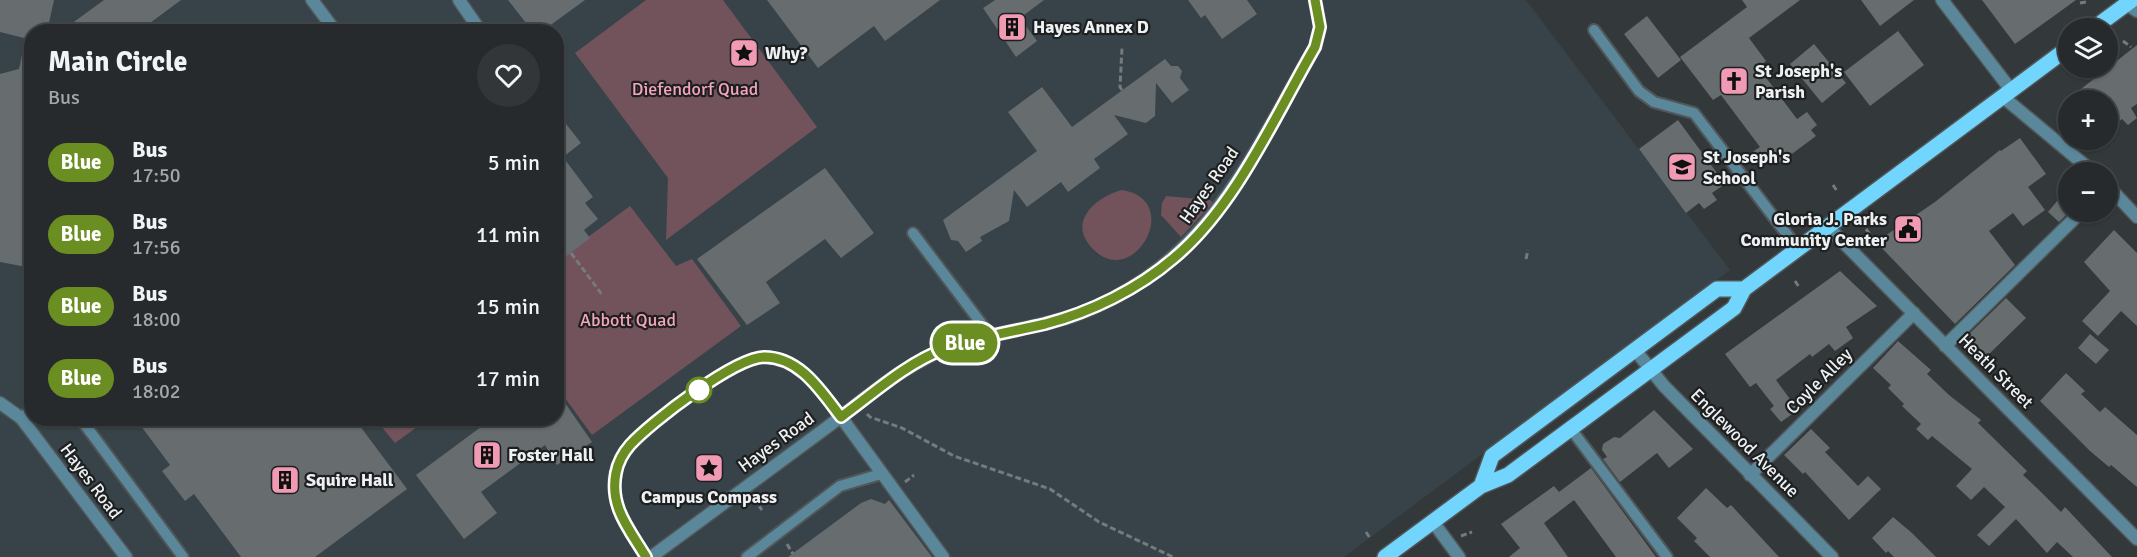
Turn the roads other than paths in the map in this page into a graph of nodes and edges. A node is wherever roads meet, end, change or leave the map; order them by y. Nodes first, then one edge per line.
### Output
1 (312, 0) edge
2 (459, 0) edge
3 (1315, 0) edge
4 (1942, 0) edge
5 (2132, 5) edge
6 (2111, 18) edge
7 (330, 24) edge
8 (476, 24) edge
9 (1594, 30) dead end
10 (2058, 55) edge
11 (2007, 93) junction
12 (2082, 162) edge
13 (2118, 197) edge
14 (2137, 217) edge
15 (2070, 222) edge
16 (1829, 228) junction
17 (913, 233) dead end
18 (1799, 250) junction
19 (1744, 289) junction
20 (1914, 313) junction
21 (990, 335) junction
22 (1945, 346) junction
23 (1635, 350) junction
24 (1650, 370) junction
25 (0, 404) edge
26 (24, 415) edge
27 (21, 417) junction
28 (841, 417) junction
29 (24, 421) edge
30 (28, 426) edge
31 (86, 426) edge
32 (1571, 429) junction
33 (881, 474) junction
34 (1750, 475) junction
35 (1481, 486) junction
36 (1432, 522) junction
37 (2137, 539) edge
38 (126, 557) edge
39 (183, 557) edge
40 (646, 557) edge
41 (651, 557) edge
42 (747, 557) edge
43 (944, 557) edge
44 (1385, 557) edge
45 (1459, 557) edge
46 (1667, 557) edge
47 (1833, 557) edge

1 - 7 street
2 - 8 street
3 - 21 street, Hayes Road
4 - 11 street
5 - 6 main road
9 - 18 lane
10 - 11 main road
11 - 12 street
11 - 16 main road
13 - 14 street
15 - 22 street
16 - 18 main road
16 - 20 street, Heath Street
17 - 21 lane
18 - 19 main road
19 - 23 main road
19 - 24 main road
20 - 22 street, Heath Street
20 - 34 street, Coyle Alley
21 - 28 street, Hayes Road
22 - 37 street, Heath Street
23 - 24 street, Englewood Avenue
23 - 35 main road
24 - 32 main road
24 - 34 street, Englewood Avenue
25 - 27 street, Hayes Road
26 - 27 lane
27 - 29 street, Hayes Road
28 - 33 street
28 - 40 lane
28 - 41 street, Hayes Road
30 - 38 street, Hayes Road
31 - 39 lane
32 - 35 main road
32 - 46 lane
33 - 42 lane
33 - 43 street
34 - 47 street, Englewood Avenue
35 - 36 main road
36 - 44 main road
36 - 45 street

